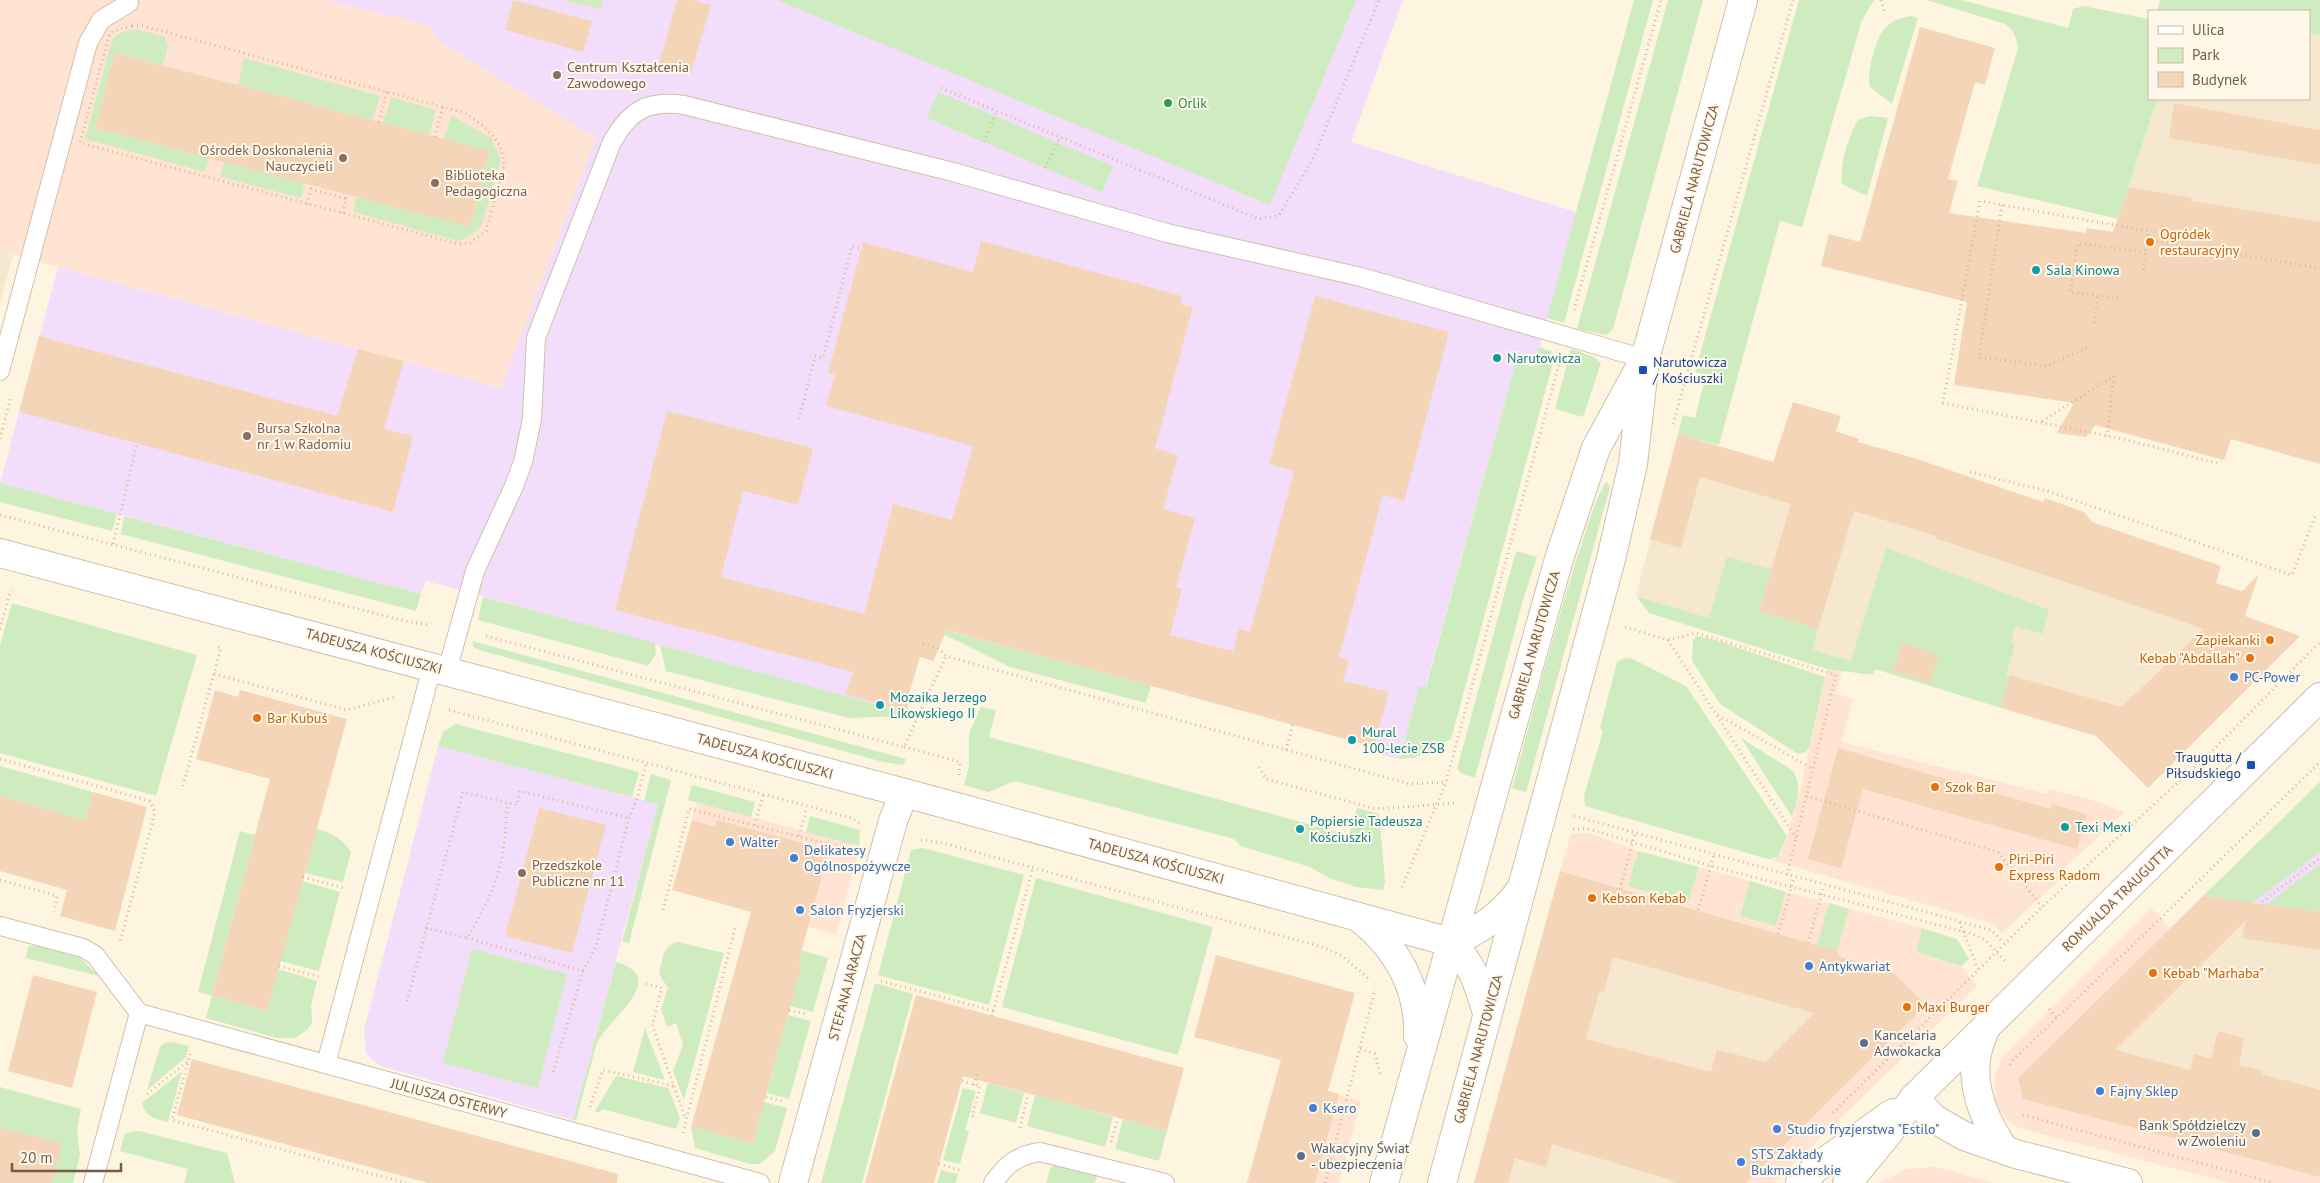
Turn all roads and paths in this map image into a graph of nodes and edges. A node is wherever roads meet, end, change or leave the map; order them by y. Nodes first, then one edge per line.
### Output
1 (1379, 0) edge
2 (1661, 0) edge
3 (1743, 0) edge
4 (1793, 0) edge
5 (1881, 0) edge
6 (129, 3) dead end
7 (1885, 12) dead end
8 (941, 88) dead end
9 (387, 91) junction
10 (443, 106) junction
11 (997, 111) junction
12 (379, 122) dead end
13 (435, 137) dead end
14 (1060, 137) junction
15 (984, 142) dead end
16 (1045, 168) dead end
17 (307, 204) junction
18 (2002, 205) junction
19 (343, 213) junction
20 (2147, 240) junction
21 (861, 249) dead end
22 (2145, 252) junction
23 (2320, 268) edge
24 (2143, 270) dead end
25 (2098, 296) junction
26 (2118, 298) dead end
27 (2094, 323) dead end
28 (1567, 337) junction
29 (2091, 346) dead end
30 (1645, 358) junction
31 (0, 371) edge
32 (799, 419) dead end
33 (2041, 422) junction
34 (1671, 430) dead end
35 (2108, 436) junction
36 (137, 443) dead end
37 (2220, 464) dead end
38 (1970, 472) dead end
39 (2316, 514) dead end
40 (0, 515) edge
41 (112, 544) junction
42 (0, 553) edge
43 (6, 589) dead end
44 (11, 590) junction
45 (20, 593) dead end
46 (1620, 626) dead end
47 (459, 628) junction
48 (0, 629) edge
49 (1668, 640) junction
50 (2320, 642) edge
51 (923, 644) dead end
52 (215, 646) dead end
53 (946, 656) junction
54 (440, 669) junction
55 (2320, 697) edge
56 (1716, 714) junction
57 (1293, 724) dead end
58 (904, 747) junction
59 (1286, 750) junction
60 (0, 759) edge
61 (2320, 762) edge
62 (646, 764) dead end
63 (1259, 767) dead end
64 (1813, 769) junction
65 (683, 774) dead end
66 (959, 777) dead end
67 (1446, 782) junction
68 (183, 786) dead end
69 (904, 793) junction
70 (763, 795) junction
71 (1806, 796) junction
72 (509, 803) junction
73 (1358, 804) dead end
74 (807, 807) junction
75 (1573, 816) dead end
76 (629, 818) junction
77 (755, 825) junction
78 (863, 827) dead end
79 (1568, 829) dead end
80 (1635, 833) junction
81 (799, 836) junction
82 (1796, 838) junction
83 (943, 843) dead end
84 (1633, 843) junction
85 (850, 849) dead end
86 (1714, 855) junction
87 (2320, 858) edge
88 (1711, 866) junction
89 (1033, 868) junction
90 (1787, 875) junction
91 (304, 877) dead end
92 (1794, 877) junction
93 (347, 880) dead end
94 (1824, 885) junction
95 (1523, 886) junction
96 (1402, 887) dead end
97 (345, 888) junction
98 (1791, 888) junction
99 (1620, 889) dead end
100 (1821, 896) junction
101 (343, 897) dead end
102 (2262, 902) dead end
103 (2042, 907) junction
104 (663, 910) dead end
105 (1698, 910) dead end
106 (1355, 914) junction
107 (1959, 921) junction
108 (0, 926) edge
109 (426, 928) junction
110 (735, 928) dead end
111 (1963, 932) junction
112 (1778, 934) dead end
113 (467, 938) junction
114 (1450, 942) junction
115 (1808, 943) dead end
116 (2004, 943) junction
117 (118, 949) dead end
118 (1996, 951) junction
119 (2004, 960) dead end
120 (279, 966) dead end
121 (324, 968) dead end
122 (1978, 969) junction
123 (583, 971) junction
124 (322, 977) junction
125 (876, 980) dead end
126 (1370, 980) dead end
127 (646, 984) dead end
128 (320, 986) dead end
129 (1376, 986) dead end
130 (407, 1000) dead end
131 (789, 1010) dead end
132 (994, 1011) junction
133 (139, 1013) junction
134 (1487, 1013) junction
135 (807, 1015) dead end
136 (992, 1016) dead end
137 (1986, 1027) junction
138 (196, 1029) junction
139 (187, 1062) junction
140 (326, 1064) junction
141 (1416, 1066) junction
142 (978, 1071) dead end
143 (2006, 1072) dead end
144 (553, 1073) dead end
145 (962, 1081) dead end
146 (974, 1085) junction
147 (674, 1086) junction
148 (1028, 1094) dead end
149 (142, 1098) dead end
150 (1914, 1098) junction
151 (588, 1112) dead end
152 (1832, 1114) dead end
153 (2020, 1114) dead end
154 (977, 1117) dead end
155 (685, 1118) junction
156 (1118, 1118) dead end
157 (1020, 1129) dead end
158 (683, 1136) dead end
159 (1111, 1144) dead end
160 (2004, 1150) junction
161 (939, 1164) dead end
162 (963, 1171) dead end
163 (93, 1183) edge
164 (406, 1183) edge
165 (760, 1183) edge
166 (793, 1183) edge
167 (993, 1183) edge
168 (1165, 1183) edge
169 (1325, 1183) edge
170 (1384, 1183) edge
171 (1442, 1183) edge
172 (1800, 1183) edge
173 (1847, 1183) edge
174 (2128, 1183) edge
175 (2274, 1183) edge

1 - 14 path
2 - 28 path
3 - 30 street, GABRIELA NARUTOWICZA
4 - 34 path
5 - 7 path
6 - 31 lane
8 - 11 path
9 - 10 path
9 - 12 path
9 - 17 path
10 - 13 path
10 - 19 path
11 - 14 path
11 - 15 path
14 - 16 path
17 - 19 path
17 - 19 path
18 - 20 path
18 - 29 path
18 - 33 path
20 - 22 path
20 - 23 path
21 - 32 path
22 - 24 path
22 - 25 path
25 - 26 path
25 - 27 path
28 - 30 lane
28 - 47 lane
28 - 67 path
30 - 95 street, GABRIELA NARUTOWICZA
30 - 114 street, GABRIELA NARUTOWICZA
33 - 35 path
33 - 35 path
35 - 37 path
36 - 41 path
38 - 39 path
40 - 41 path
41 - 47 path
42 - 54 street, TADEUSZA KOŚCIUSZKI
43 - 44 path
44 - 45 path
44 - 48 path
46 - 49 path
47 - 54 lane
47 - 58 path
49 - 56 path
49 - 64 path
50 - 103 path
51 - 53 path
52 - 68 path
53 - 58 path
53 - 59 path
54 - 69 street, TADEUSZA KOŚCIUSZKI
54 - 140 lane
55 - 137 street, ROMUALDA TRAUGUTTA
56 - 64 path
56 - 82 path
57 - 59 path
58 - 66 path
59 - 67 path
60 - 117 path
61 - 143 path
62 - 76 path
63 - 73 path
64 - 71 path
65 - 70 path
67 - 96 path
69 - 106 street, TADEUSZA KOŚCIUSZKI
69 - 166 street, STEFANA JARACZA
70 - 74 path
70 - 77 path
71 - 82 path
71 - 103 path
72 - 76 path
72 - 109 path
72 - 113 path
74 - 78 path
74 - 81 path
75 - 80 path
76 - 123 path
77 - 81 path
77 - 104 path
79 - 84 path
80 - 84 path
80 - 86 path
81 - 85 path
82 - 90 path
83 - 89 path
84 - 88 path
84 - 99 path
86 - 88 path
86 - 90 path
87 - 102 path
88 - 98 path
88 - 105 path
89 - 126 path
89 - 132 path
90 - 92 path
91 - 97 path
92 - 94 path
92 - 98 path
93 - 97 path
94 - 100 path
94 - 107 path
95 - 114 street, GABRIELA NARUTOWICZA
95 - 134 street, GABRIELA NARUTOWICZA
97 - 101 path
98 - 100 path
98 - 112 path
100 - 111 path
100 - 115 path
103 - 116 path
106 - 114 street, TADEUSZA KOŚCIUSZKI
106 - 141 street
107 - 111 path
107 - 116 path
108 - 133 lane
109 - 113 path
109 - 130 path
110 - 155 path
111 - 118 path
111 - 122 path
113 - 123 path
114 - 134 street
114 - 141 street, GABRIELA NARUTOWICZA
116 - 118 path
118 - 119 path
118 - 122 path
120 - 124 path
121 - 124 path
122 - 152 path
123 - 144 path
124 - 128 path
125 - 132 path
127 - 147 path
129 - 169 path
131 - 135 path
132 - 136 path
133 - 138 lane, JULIUSZA OSTERWY
133 - 163 lane
134 - 171 street, GABRIELA NARUTOWICZA
137 - 150 street, ROMUALDA TRAUGUTTA
137 - 160 street
138 - 139 path
138 - 140 lane, JULIUSZA OSTERWY
139 - 149 path
139 - 164 path
140 - 165 lane, JULIUSZA OSTERWY
141 - 170 street, GABRIELA NARUTOWICZA
142 - 146 path
145 - 146 path
146 - 154 path
147 - 151 path
147 - 155 path
148 - 157 path
150 - 160 street
150 - 172 street, ROMUALDA TRAUGUTTA
150 - 173 street, ROMUALDA TRAUGUTTA
153 - 175 path
155 - 158 path
156 - 159 path
160 - 174 street
161 - 162 path
167 - 168 lane

